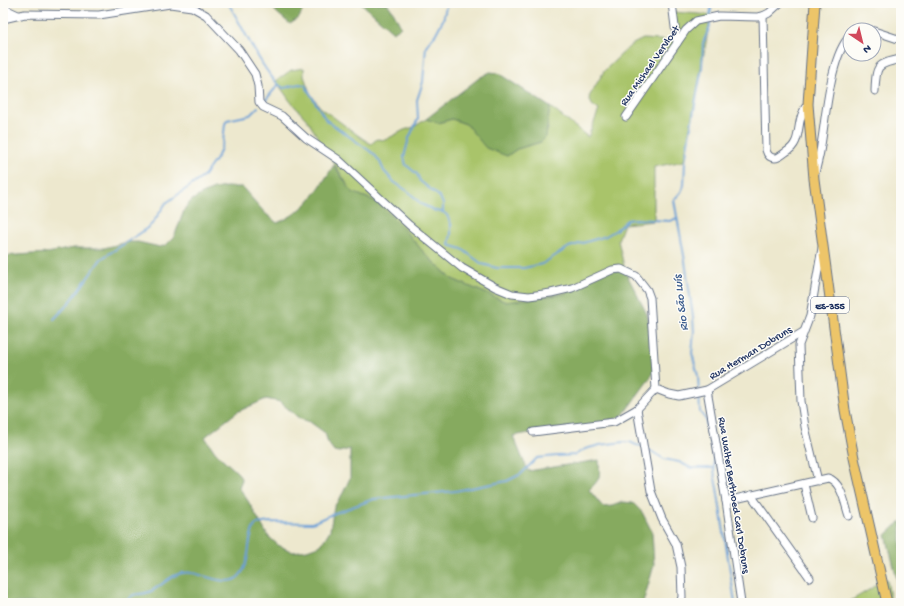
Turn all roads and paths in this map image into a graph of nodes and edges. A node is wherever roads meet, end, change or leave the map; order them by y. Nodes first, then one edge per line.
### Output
1 (672, 3) edge
2 (780, 3) edge
3 (816, 3) edge
4 (3, 8) edge
5 (18, 14) junction
6 (763, 16) junction
7 (3, 19) edge
8 (882, 33) edge
9 (901, 40) edge
10 (677, 43) junction
11 (842, 49) edge
12 (901, 59) edge
13 (875, 92) dead end
14 (808, 104) junction
15 (626, 117) dead end
16 (814, 179) junction
17 (822, 246) junction
18 (804, 332) junction
19 (656, 389) junction
20 (703, 391) junction
21 (637, 409) junction
22 (533, 432) dead end
23 (818, 481) junction
24 (804, 484) junction
25 (751, 495) junction
26 (726, 501) junction
27 (849, 516) dead end
28 (812, 518) dead end
29 (810, 578) dead end
30 (680, 603) edge
31 (741, 603) edge
32 (887, 603) edge

1 - 10 street
2 - 6 street
3 - 14 main road, ES-355
4 - 5 street
5 - 7 street
5 - 19 street
6 - 10 street, Rua Michael Vervloet
6 - 14 street
8 - 9 street
10 - 15 street, Rua Michael Vervloet
11 - 16 street
12 - 13 street
14 - 16 main road, ES-355
16 - 17 main road, ES-355
17 - 18 street
17 - 32 main road, ES-355
18 - 20 street, Rua Herman Dobruns
18 - 23 street
19 - 20 street, Rua Herman Dobruns
19 - 21 street
20 - 26 street, Rua Walter Berthoed Carl Dobruns
21 - 22 street
21 - 30 street
23 - 24 street
23 - 27 street
24 - 25 street
24 - 28 street
25 - 26 street
25 - 29 street
26 - 31 street, Rua Walter Berthoed Carl Dobruns

